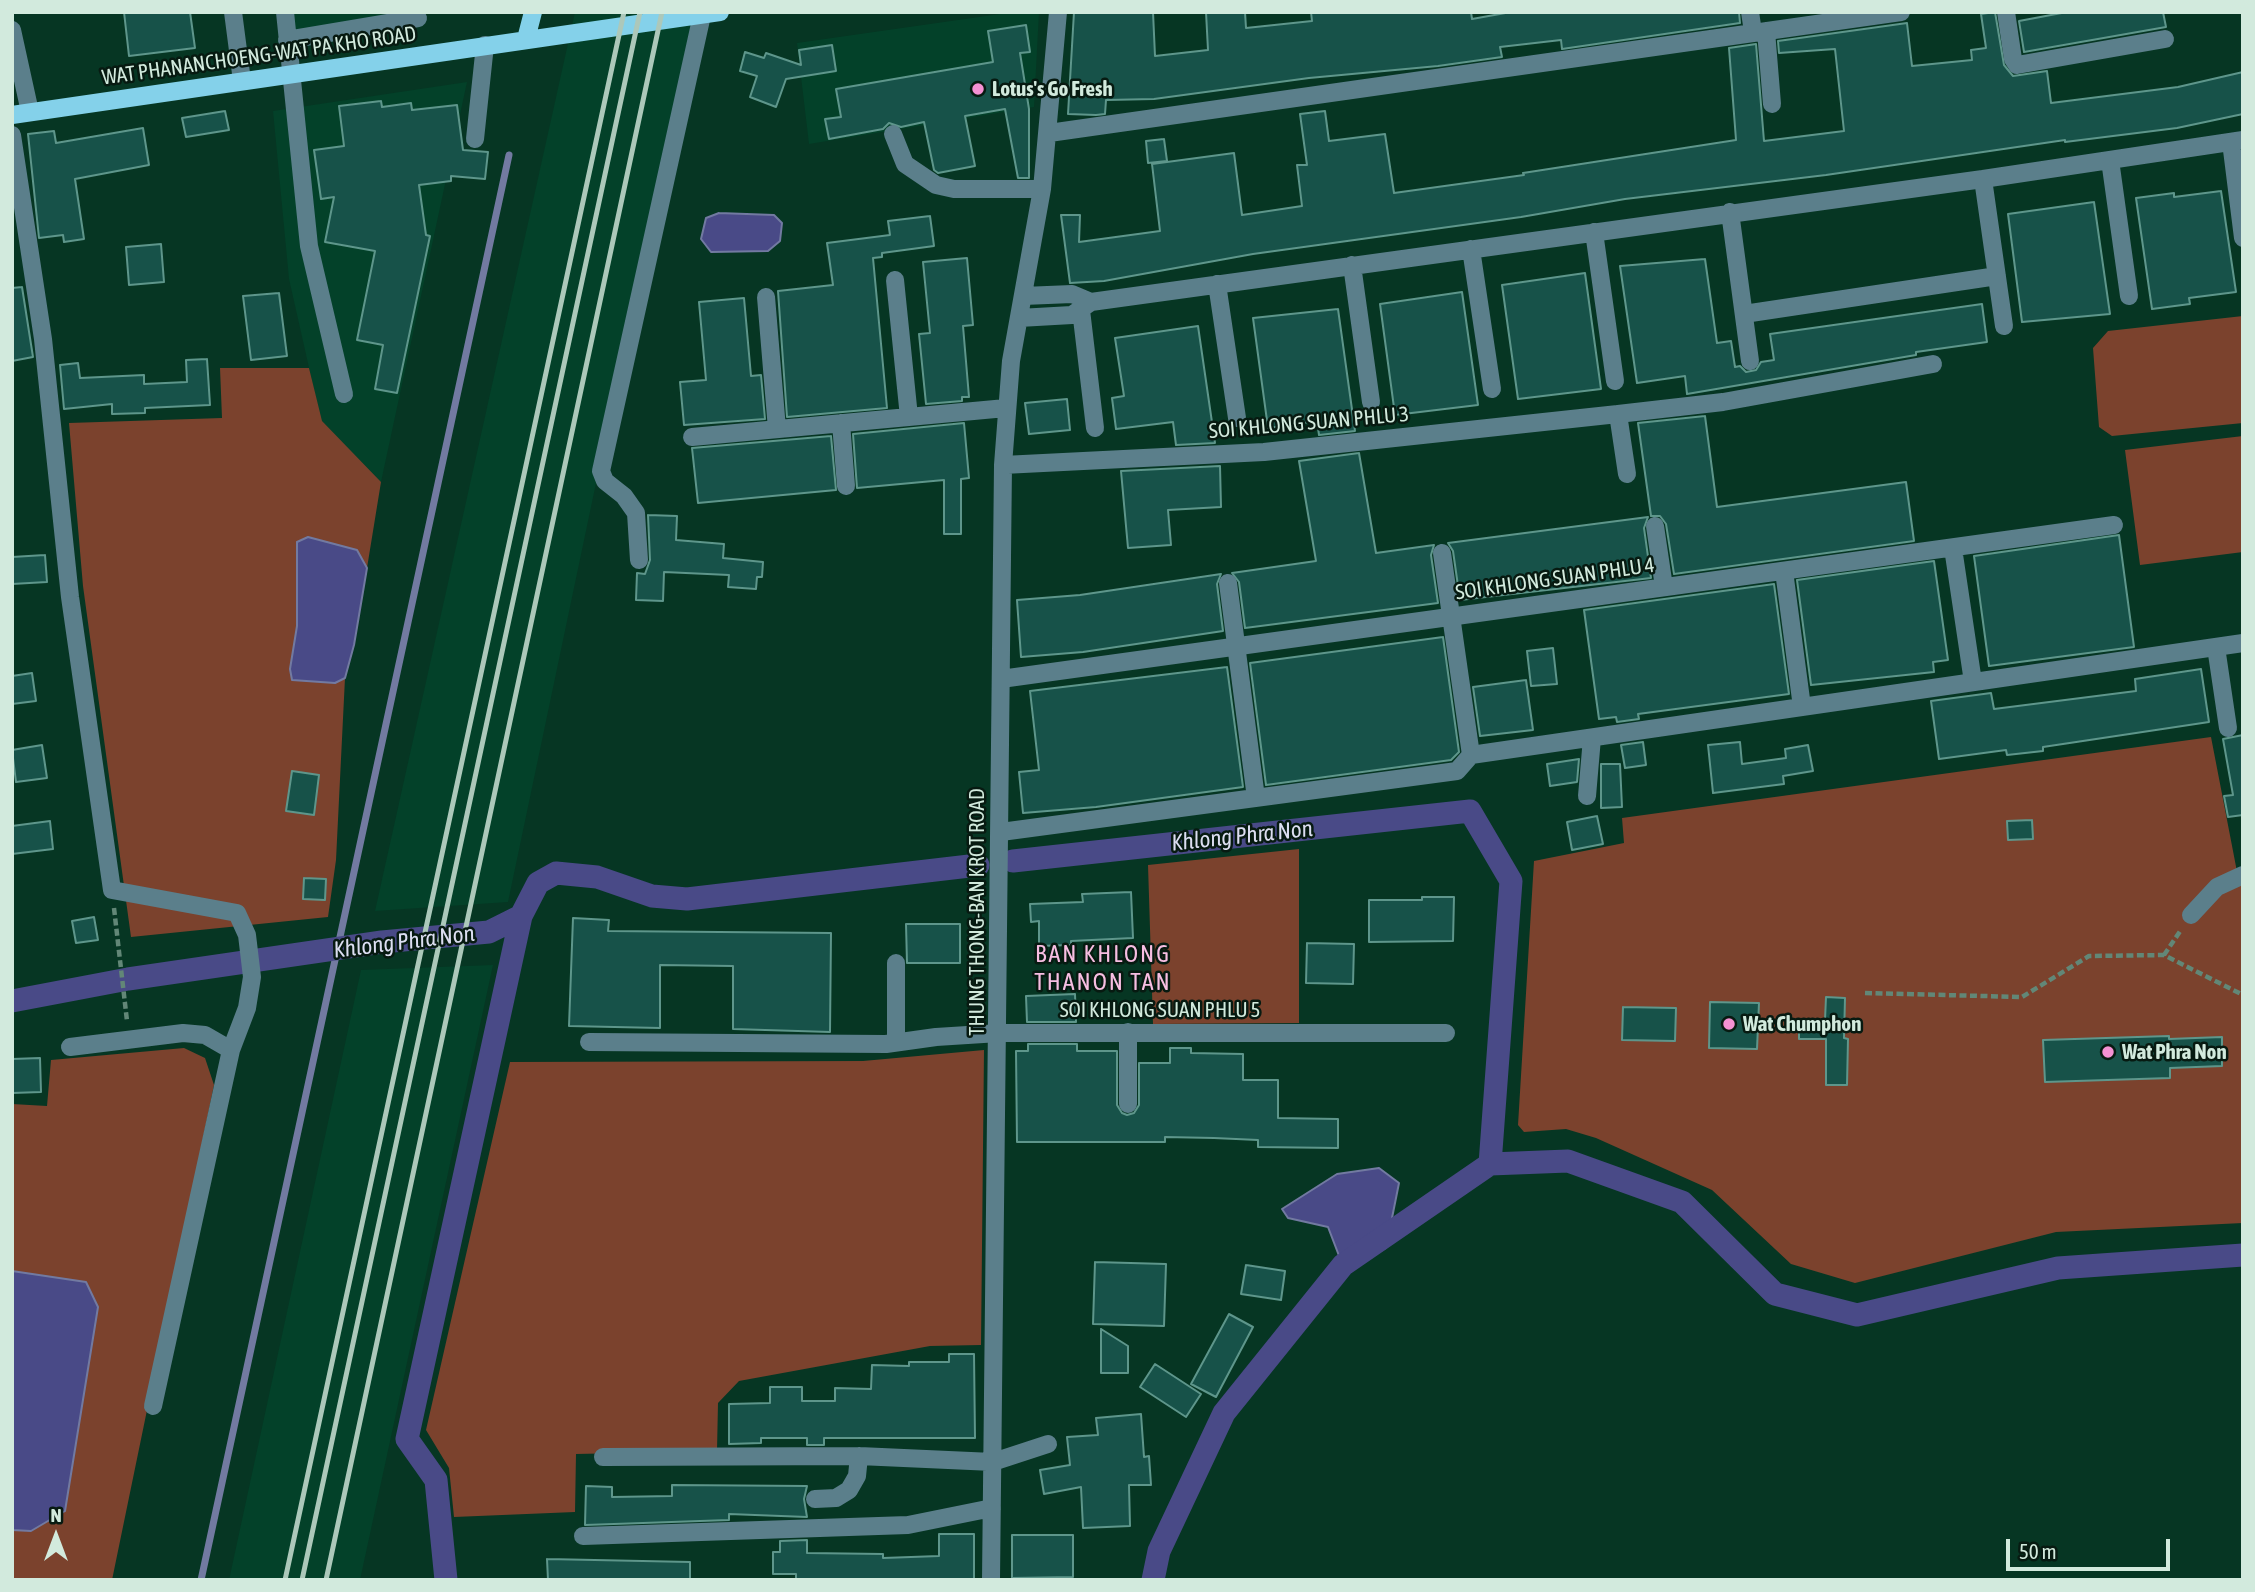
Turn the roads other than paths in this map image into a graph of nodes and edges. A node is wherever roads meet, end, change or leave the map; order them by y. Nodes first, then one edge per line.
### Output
1 (233, 12) edge
2 (285, 12) edge
3 (533, 12) edge
4 (720, 12) edge
5 (1058, 12) edge
6 (1751, 12) edge
7 (1901, 12) edge
8 (2006, 12) edge
9 (702, 15) junction
10 (418, 18) dead end
11 (12, 30) edge
12 (1759, 32) junction
13 (526, 39) junction
14 (2165, 39) dead end
15 (287, 40) junction
16 (485, 45) junction
17 (290, 74) junction
18 (242, 81) junction
19 (1772, 104) dead end
20 (21, 114) edge
21 (1049, 133) junction
22 (893, 134) dead end
23 (12, 135) edge
24 (475, 139) dead end
25 (2237, 141) edge
26 (2110, 160) junction
27 (1983, 179) junction
28 (1042, 189) junction
29 (1730, 212) junction
30 (1594, 232) junction
31 (2243, 237) edge
32 (1471, 249) junction
33 (1352, 265) junction
34 (1997, 276) junction
35 (895, 279) dead end
36 (1217, 284) junction
37 (1023, 296) junction
38 (2129, 296) dead end
39 (766, 297) dead end
40 (1077, 305) junction
41 (1744, 314) junction
42 (1019, 318) junction
43 (2004, 326) dead end
44 (1750, 361) dead end
45 (1933, 364) dead end
46 (1615, 381) dead end
47 (1492, 389) dead end
48 (344, 394) dead end
49 (1371, 402) dead end
50 (1006, 408) junction
51 (1618, 414) junction
52 (909, 417) junction
53 (1237, 418) dead end
54 (841, 423) junction
55 (1095, 428) dead end
56 (777, 429) junction
57 (692, 437) dead end
58 (1003, 465) junction
59 (1627, 474) dead end
60 (846, 486) dead end
61 (2114, 525) dead end
62 (1655, 526) dead end
63 (1953, 548) junction
64 (1442, 553) dead end
65 (639, 560) dead end
66 (1784, 571) junction
67 (1228, 583) dead end
68 (1664, 587) junction
69 (1451, 617) junction
70 (2243, 643) edge
71 (1236, 646) junction
72 (2216, 647) junction
73 (1001, 679) junction
74 (1972, 682) junction
75 (1802, 707) junction
76 (2228, 728) dead end
77 (1592, 738) junction
78 (1471, 755) junction
79 (1587, 796) dead end
80 (1256, 798) junction
81 (1001, 832) junction
82 (2243, 875) edge
83 (2191, 915) road end
84 (896, 963) dead end
85 (1128, 1032) junction
86 (999, 1033) junction
87 (1446, 1033) dead end
88 (589, 1042) dead end
89 (896, 1042) junction
90 (70, 1047) dead end
91 (231, 1050) junction
92 (1128, 1104) dead end
93 (153, 1406) dead end
94 (1048, 1444) dead end
95 (859, 1456) junction
96 (603, 1457) dead end
97 (993, 1462) junction
98 (815, 1499) dead end
99 (992, 1508) junction
100 (583, 1536) dead end
101 (991, 1580) edge

1 - 18 street
2 - 15 street
3 - 13 main road
4 - 9 main road, WAT PHANANCHOENG-WAT PA KHO ROAD
5 - 21 street, THUNG THONG-BAN KROT ROAD
6 - 12 street
7 - 12 street
8 - 14 street
9 - 13 main road, WAT PHANANCHOENG-WAT PA KHO ROAD
9 - 65 street
10 - 15 street
11 - 20 street
12 - 19 street
12 - 21 street
13 - 16 main road, WAT PHANANCHOENG-WAT PA KHO ROAD
15 - 17 street
16 - 17 main road, WAT PHANANCHOENG-WAT PA KHO ROAD
16 - 24 street
17 - 18 main road, WAT PHANANCHOENG-WAT PA KHO ROAD
17 - 48 street
18 - 20 main road, WAT PHANANCHOENG-WAT PA KHO ROAD
21 - 28 street, THUNG THONG-BAN KROT ROAD
22 - 28 street
23 - 91 street
25 - 26 street
25 - 31 street
26 - 27 street
26 - 38 street
27 - 29 street
27 - 34 street
28 - 37 street, THUNG THONG-BAN KROT ROAD
29 - 30 street
29 - 41 street
30 - 32 street
30 - 46 street
32 - 33 street
32 - 47 street
33 - 36 street
33 - 49 street
34 - 41 street
34 - 43 street
35 - 52 street
36 - 40 street
36 - 53 street
37 - 40 street
37 - 42 street, THUNG THONG-BAN KROT ROAD
39 - 56 street
40 - 42 street
40 - 55 street
41 - 44 street
42 - 50 street, THUNG THONG-BAN KROT ROAD
45 - 51 street, SOI KHLONG SUAN PHLU 3
50 - 52 street
50 - 58 street, THUNG THONG-BAN KROT ROAD
51 - 58 street, SOI KHLONG SUAN PHLU 3
51 - 59 street
52 - 54 street
54 - 56 street
54 - 60 street
56 - 57 street
58 - 73 street, THUNG THONG-BAN KROT ROAD
61 - 63 street, SOI KHLONG SUAN PHLU 4
62 - 68 street
63 - 66 street, SOI KHLONG SUAN PHLU 4
63 - 74 street
64 - 69 street
66 - 68 street, SOI KHLONG SUAN PHLU 4
66 - 75 street
67 - 71 street
68 - 69 street, SOI KHLONG SUAN PHLU 4
69 - 71 street, SOI KHLONG SUAN PHLU 4
69 - 78 street
70 - 72 street
71 - 73 street, SOI KHLONG SUAN PHLU 4
71 - 80 street
72 - 74 street
72 - 76 street
73 - 81 street, THUNG THONG-BAN KROT ROAD
74 - 75 street
75 - 77 street
77 - 78 street
77 - 79 street
78 - 80 street
80 - 81 street
81 - 86 street, THUNG THONG-BAN KROT ROAD
82 - 83 street
84 - 89 street
85 - 86 street, SOI KHLONG SUAN PHLU 5
85 - 87 street, SOI KHLONG SUAN PHLU 5
85 - 92 street
86 - 89 street, SOI KHLONG SUAN PHLU 5
86 - 97 street, THUNG THONG-BAN KROT ROAD
88 - 89 street, SOI KHLONG SUAN PHLU 5
90 - 91 street
91 - 93 street
94 - 97 street
95 - 96 street
95 - 97 street
95 - 98 street
97 - 99 street, THUNG THONG-BAN KROT ROAD
99 - 100 street
99 - 101 street, THUNG THONG-BAN KROT ROAD

